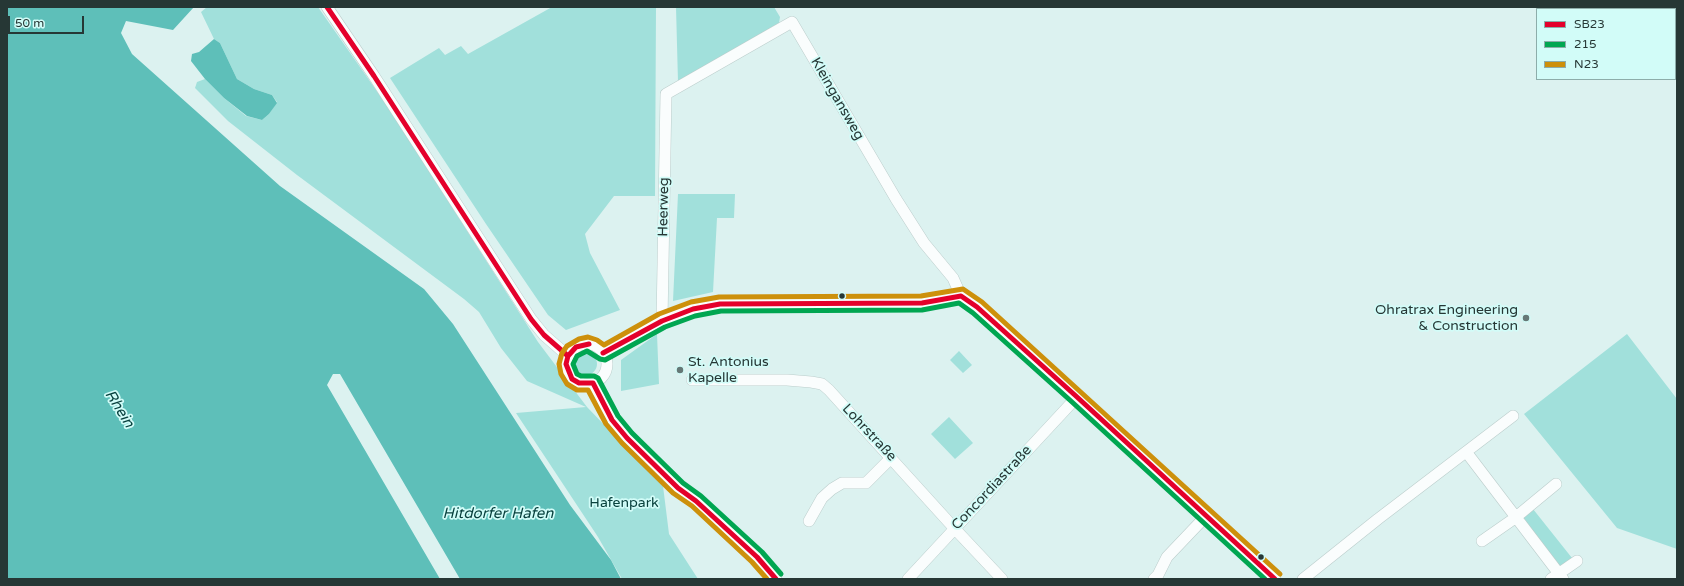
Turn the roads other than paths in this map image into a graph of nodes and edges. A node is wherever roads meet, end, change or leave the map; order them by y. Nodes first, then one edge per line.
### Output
1 (327, 7) edge
2 (666, 94) joint
3 (961, 296) junction
4 (662, 321) junction
5 (603, 353) junction
6 (568, 356) junction
7 (692, 380) dead end
8 (593, 383) junction
9 (1077, 397) junction
10 (1513, 416) dead end
11 (1466, 453) junction
12 (891, 458) junction
13 (1556, 484) dead end
14 (1206, 516) junction
15 (1516, 517) junction
16 (810, 521) dead end
17 (955, 529) junction
18 (1482, 541) dead end
19 (1577, 561) dead end
20 (1557, 577) edge
21 (776, 579) edge
22 (908, 579) edge
23 (1002, 579) edge
24 (1154, 579) edge
25 (1275, 579) edge
26 (1303, 579) edge

1 - 6 street
2 - 3 street, Kleingansweg
2 - 4 street, Heerweg
3 - 4 street
3 - 9 street
4 - 5 street
5 - 6 street
5 - 8 street
6 - 8 street
7 - 12 street, Lohrstraße
8 - 21 street
9 - 14 street
9 - 17 street, Concordiastraße
10 - 11 street
11 - 15 street
11 - 26 street
12 - 16 street
12 - 17 street, Lohrstraße
13 - 15 street
14 - 24 street
14 - 25 street
15 - 18 street
15 - 20 street
17 - 22 street, Concordiastraße
17 - 23 street, Lohrstraße
19 - 20 street

